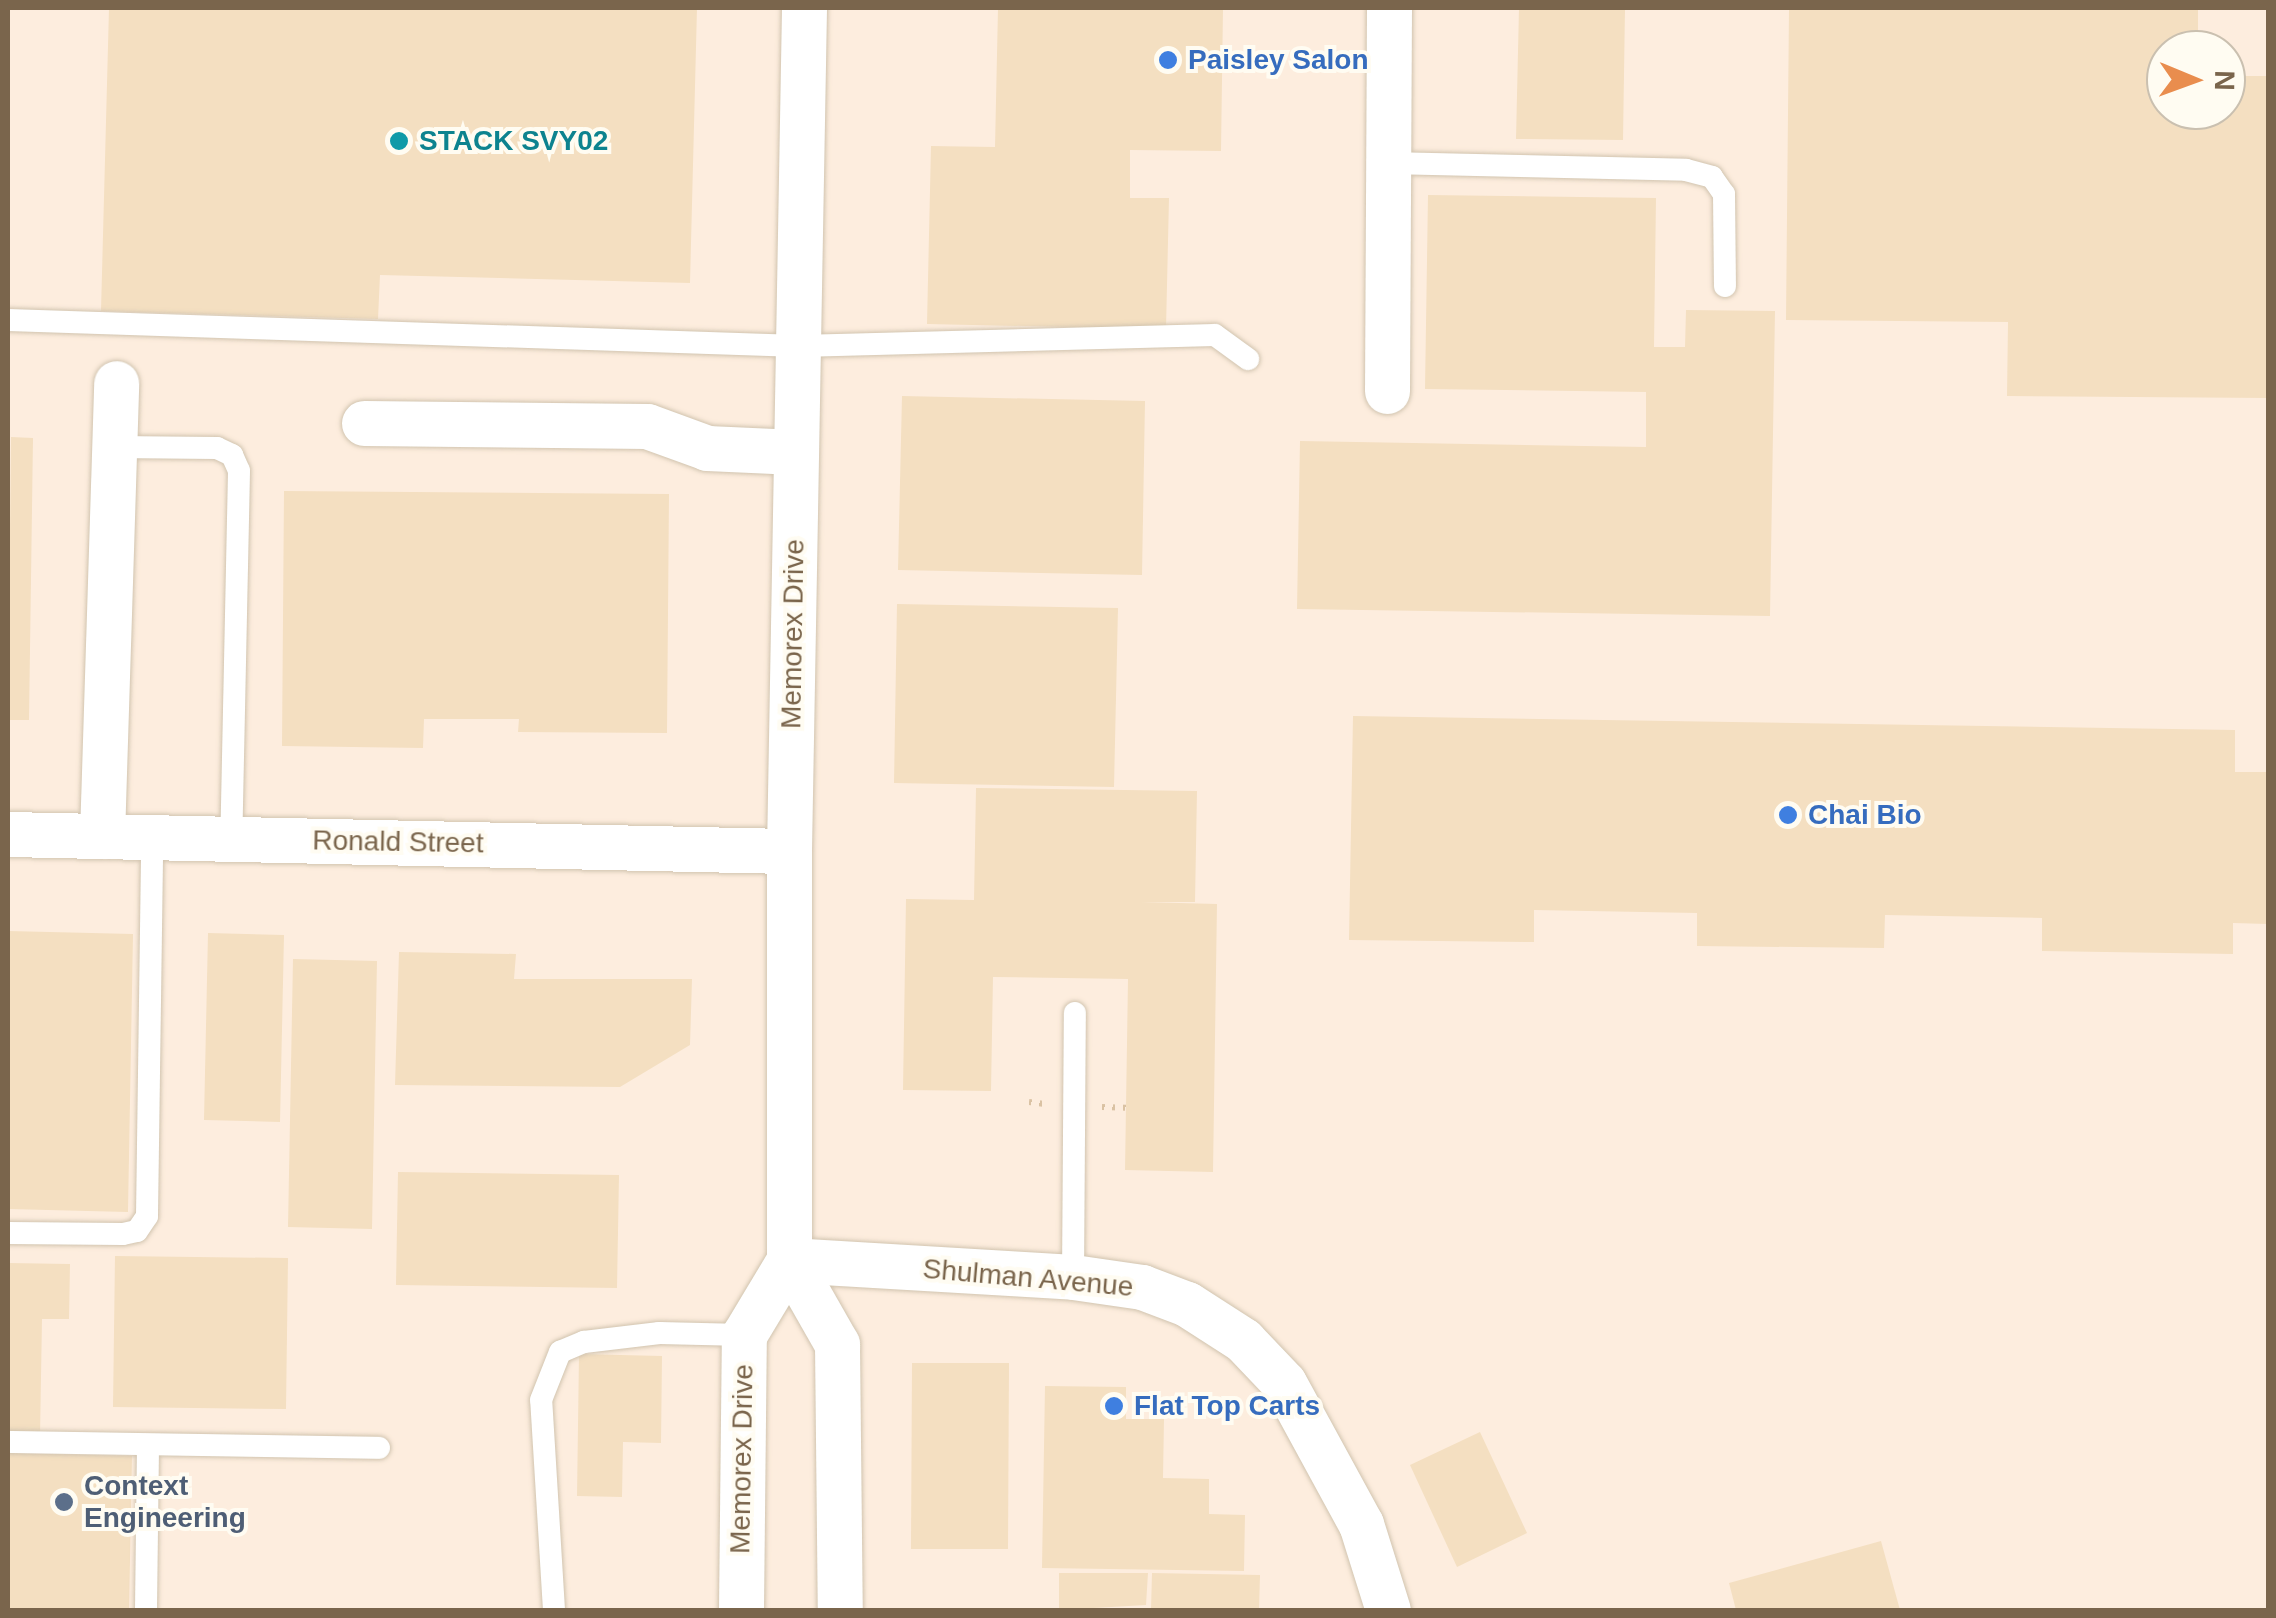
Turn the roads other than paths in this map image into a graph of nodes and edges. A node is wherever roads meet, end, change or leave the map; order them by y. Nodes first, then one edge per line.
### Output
1 (804, 8) edge
2 (1389, 8) edge
3 (1388, 163) junction
4 (1725, 286) dead end
5 (8, 320) edge
6 (799, 346) junction
7 (1248, 360) dead end
8 (116, 383) dead end
9 (1387, 390) dead end
10 (364, 423) dead end
11 (114, 447) junction
12 (796, 452) junction
13 (8, 834) edge
14 (102, 836) junction
15 (152, 836) junction
16 (231, 838) junction
17 (789, 851) junction
18 (1075, 1013) dead end
19 (8, 1233) edge
20 (790, 1260) junction
21 (1073, 1276) junction
22 (744, 1335) junction
23 (8, 1442) edge
24 (148, 1445) junction
25 (378, 1448) dead end
26 (146, 1610) edge
27 (554, 1610) edge
28 (740, 1610) edge
29 (840, 1610) edge
30 (1388, 1610) edge

1 - 6 street, Memorex Drive
2 - 3 street
3 - 4 lane
3 - 9 street
5 - 6 lane
6 - 7 lane
6 - 12 street, Memorex Drive
8 - 11 street
10 - 12 street
11 - 14 street
11 - 16 lane
12 - 17 street, Memorex Drive
13 - 14 street, Ronald Street
14 - 15 street, Ronald Street
15 - 16 street, Ronald Street
15 - 19 lane
16 - 17 street, Ronald Street
17 - 20 street, Memorex Drive
18 - 21 lane
20 - 21 street, Shulman Avenue
20 - 22 street, Memorex Drive
20 - 29 street, Memorex Drive
21 - 30 street, Shulman Avenue
22 - 27 lane
22 - 28 street, Memorex Drive
23 - 24 lane
24 - 25 lane
24 - 26 lane

